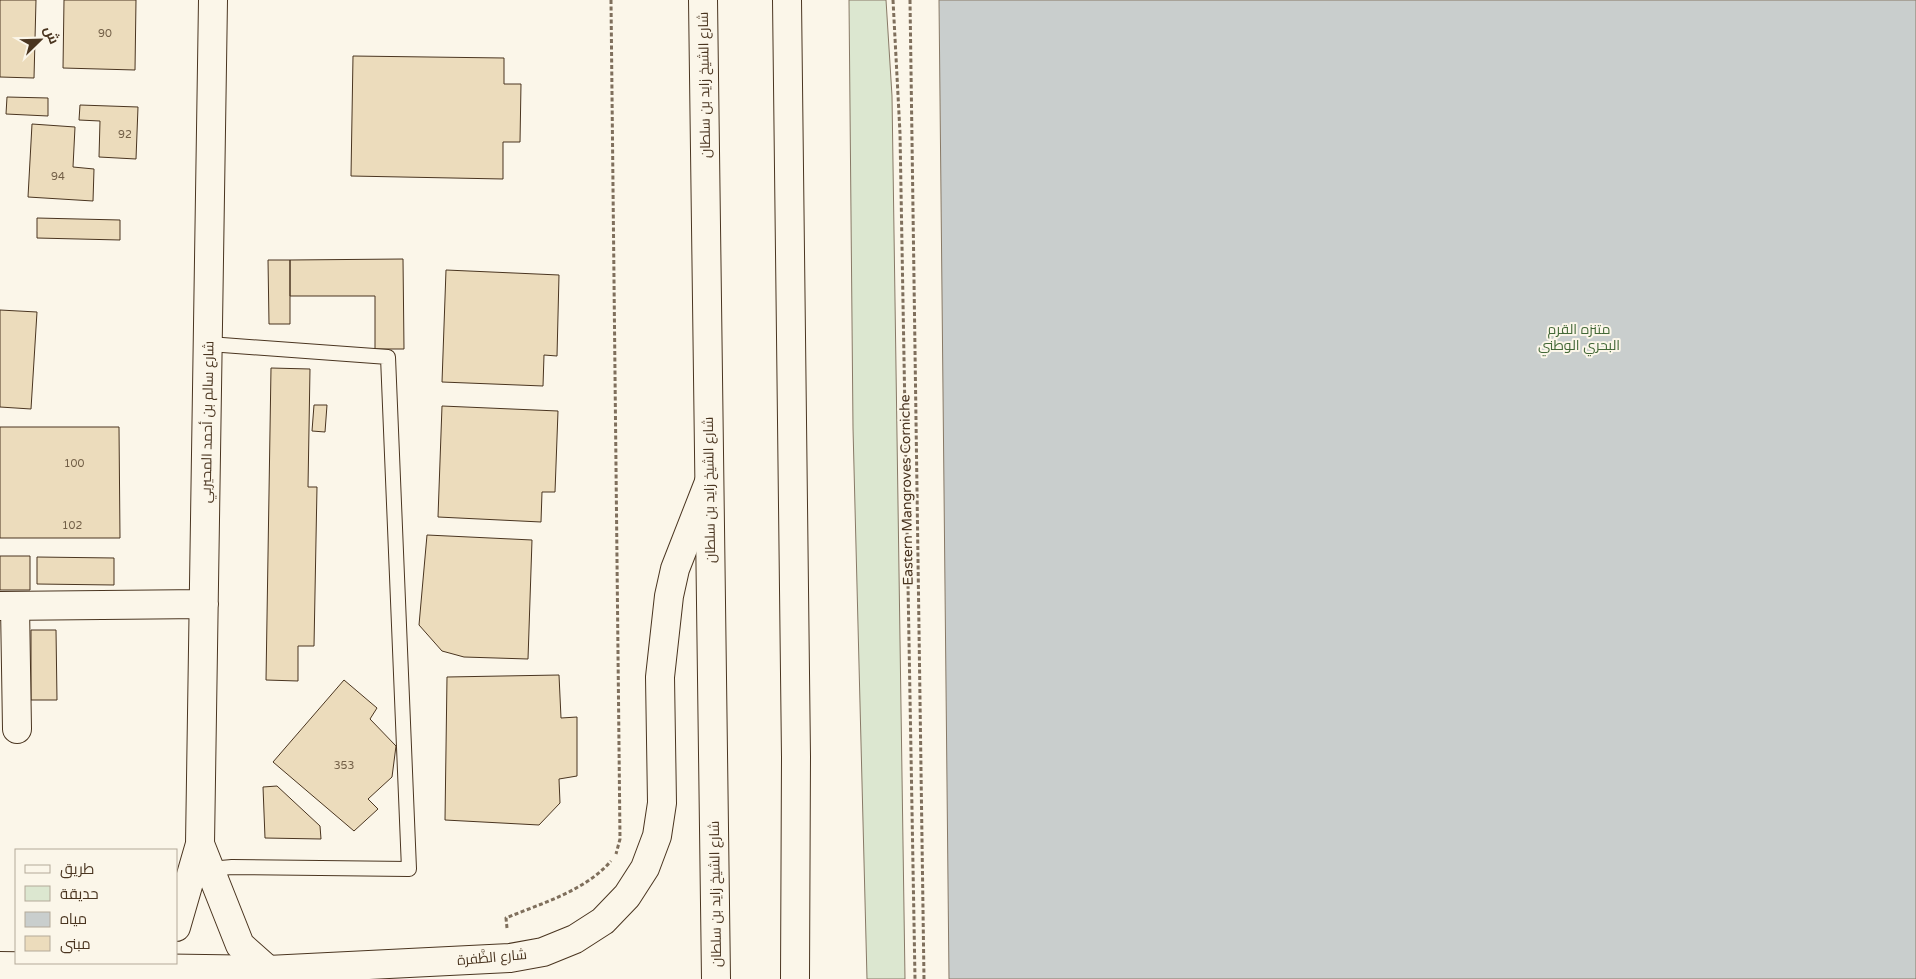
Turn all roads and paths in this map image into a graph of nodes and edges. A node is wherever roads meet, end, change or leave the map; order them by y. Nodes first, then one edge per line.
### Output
1 (213, 0) edge
2 (611, 0) edge
3 (703, 0) edge
4 (787, 0) edge
5 (893, 0) edge
6 (910, 0) edge
7 (209, 344) junction
8 (708, 482) junction
9 (204, 604) junction
10 (8, 606) edge
11 (17, 729) dead end
12 (205, 857) junction
13 (178, 922) edge
14 (510, 958) junction
15 (0, 966) edge
16 (159, 966) edge
17 (268, 970) junction
18 (458, 970) edge
19 (716, 979) edge
20 (795, 979) edge
21 (915, 979) edge
22 (924, 979) edge

1 - 7 main road, شارع سالم بن أحمد المحيربي
2 - 14 path
3 - 8 main road, شارع الشيخ زايد بن سلطان
4 - 20 main road
5 - 21 path
6 - 22 path, Eastern Mangroves Corniche
7 - 9 main road, شارع سالم بن أحمد المحيربي
7 - 12 lane
8 - 14 main road, شارع الظَّفرة
8 - 19 main road, شارع الشيخ زايد بن سلطان
9 - 10 main road
9 - 12 main road, شارع سالم بن أحمد المحيربي
10 - 11 main road
12 - 13 main road, شارع سالم بن أحمد المحيربي
12 - 17 main road, شارع سالم بن أحمد المحيربي
14 - 18 main road, شارع الظَّفرة
15 - 16 main road, شارع الظَّفرة
16 - 17 main road, شارع الظَّفرة
17 - 18 main road, شارع الظَّفرة

